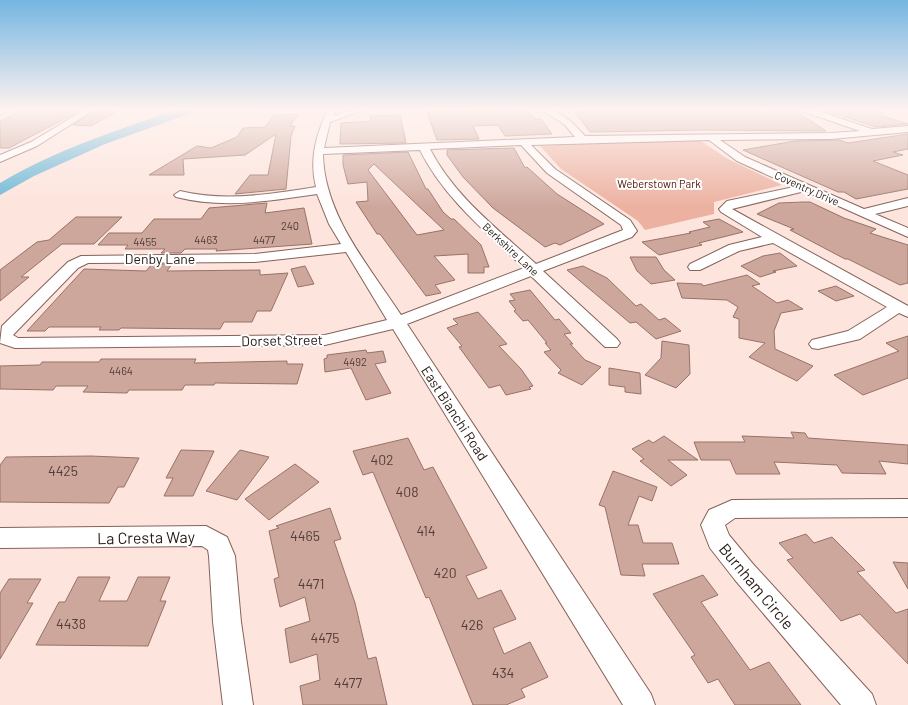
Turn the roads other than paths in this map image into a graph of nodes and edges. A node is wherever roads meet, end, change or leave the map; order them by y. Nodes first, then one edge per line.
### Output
1 (37, 142) edge
2 (321, 142) edge
3 (523, 142) joint
4 (717, 142) edge
5 (424, 146) junction
6 (318, 151) junction
7 (0, 159) edge
8 (806, 188) junction
9 (321, 190) junction
10 (180, 195) dead end
11 (908, 202) edge
12 (863, 213) junction
13 (908, 233) edge
14 (773, 239) junction
15 (349, 247) junction
16 (695, 267) dead end
17 (534, 270) junction
18 (903, 310) edge
19 (397, 322) junction
20 (6, 339) joint
21 (610, 343) dead end
22 (818, 344) dead end
23 (908, 508) edge
24 (0, 538) edge
25 (238, 705) edge
26 (640, 705) edge
27 (861, 705) edge

1 - 7 street
2 - 6 street, East Bianchi Road
3 - 5 street
3 - 17 street, Dorset Street
4 - 8 street, Coventry Drive
5 - 6 street
5 - 17 street, Berkshire Lane
6 - 9 street, East Bianchi Road
8 - 12 street, Coventry Drive
8 - 14 street
9 - 10 street
9 - 15 street, East Bianchi Road
11 - 12 street
12 - 13 street, Coventry Drive
14 - 16 street
14 - 18 street
15 - 19 street, East Bianchi Road
15 - 20 street, Denby Lane
17 - 19 street, Dorset Street
17 - 21 street, Berkshire Lane
18 - 22 street
19 - 20 street, Dorset Street
19 - 26 street, East Bianchi Road
23 - 27 street, Burnham Circle
24 - 25 street, La Cresta Way

